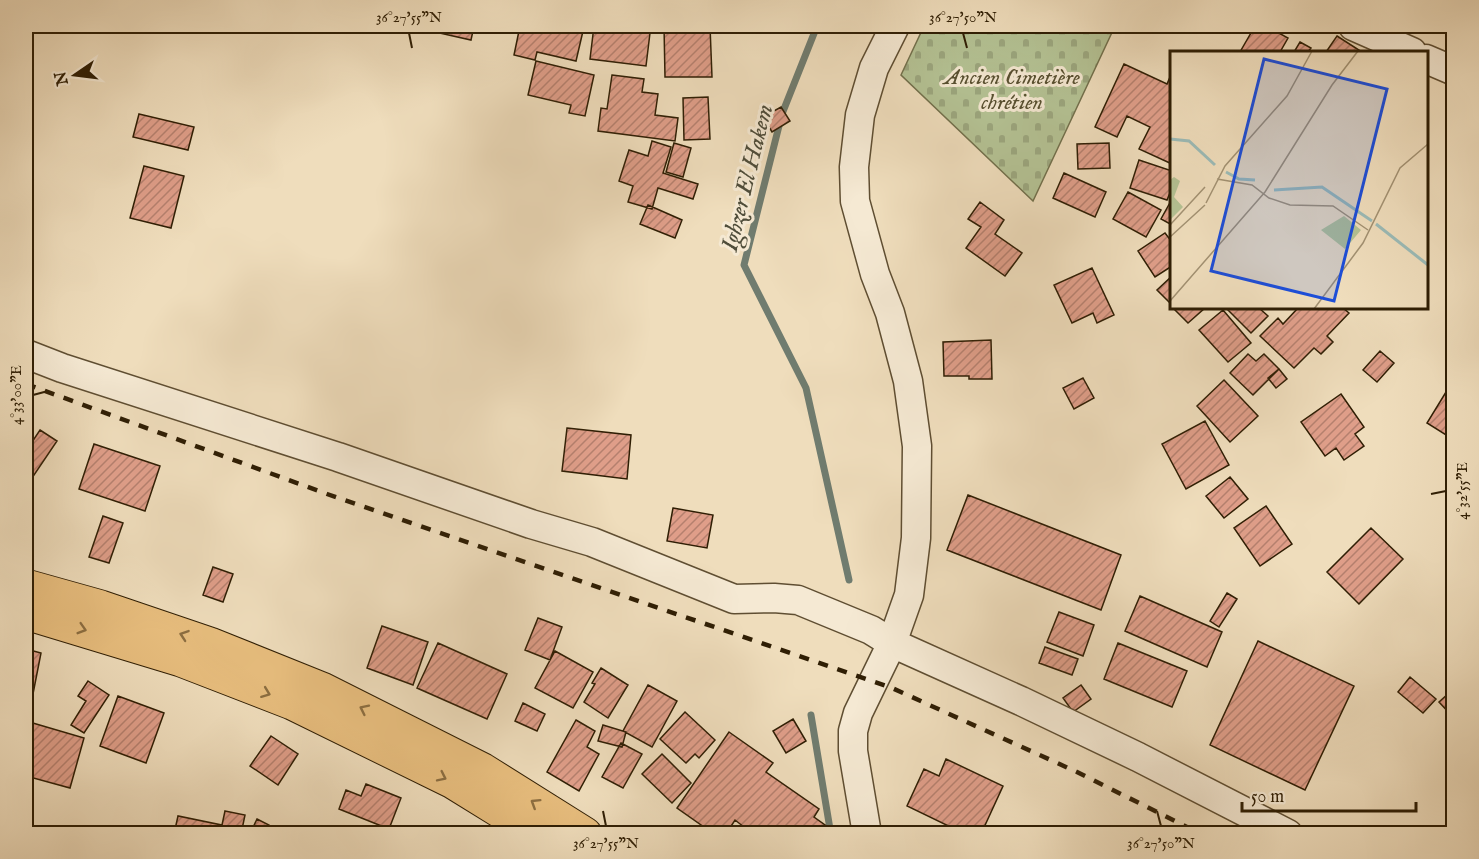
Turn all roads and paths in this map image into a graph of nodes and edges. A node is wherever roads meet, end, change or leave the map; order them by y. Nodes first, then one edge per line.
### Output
1 (895, 26) edge
2 (1353, 26) edge
3 (1410, 51) edge
4 (1428, 60) edge
5 (1454, 72) edge
6 (26, 354) edge
7 (26, 586) edge
8 (26, 613) edge
9 (892, 643) junction
10 (537, 834) edge
11 (585, 834) edge
12 (867, 834) edge
13 (1288, 834) edge

1 - 9 street
2 - 3 street
4 - 5 street
6 - 9 street
11 -> 7 main road
8 -> 10 main road
9 - 12 street
9 - 13 street

